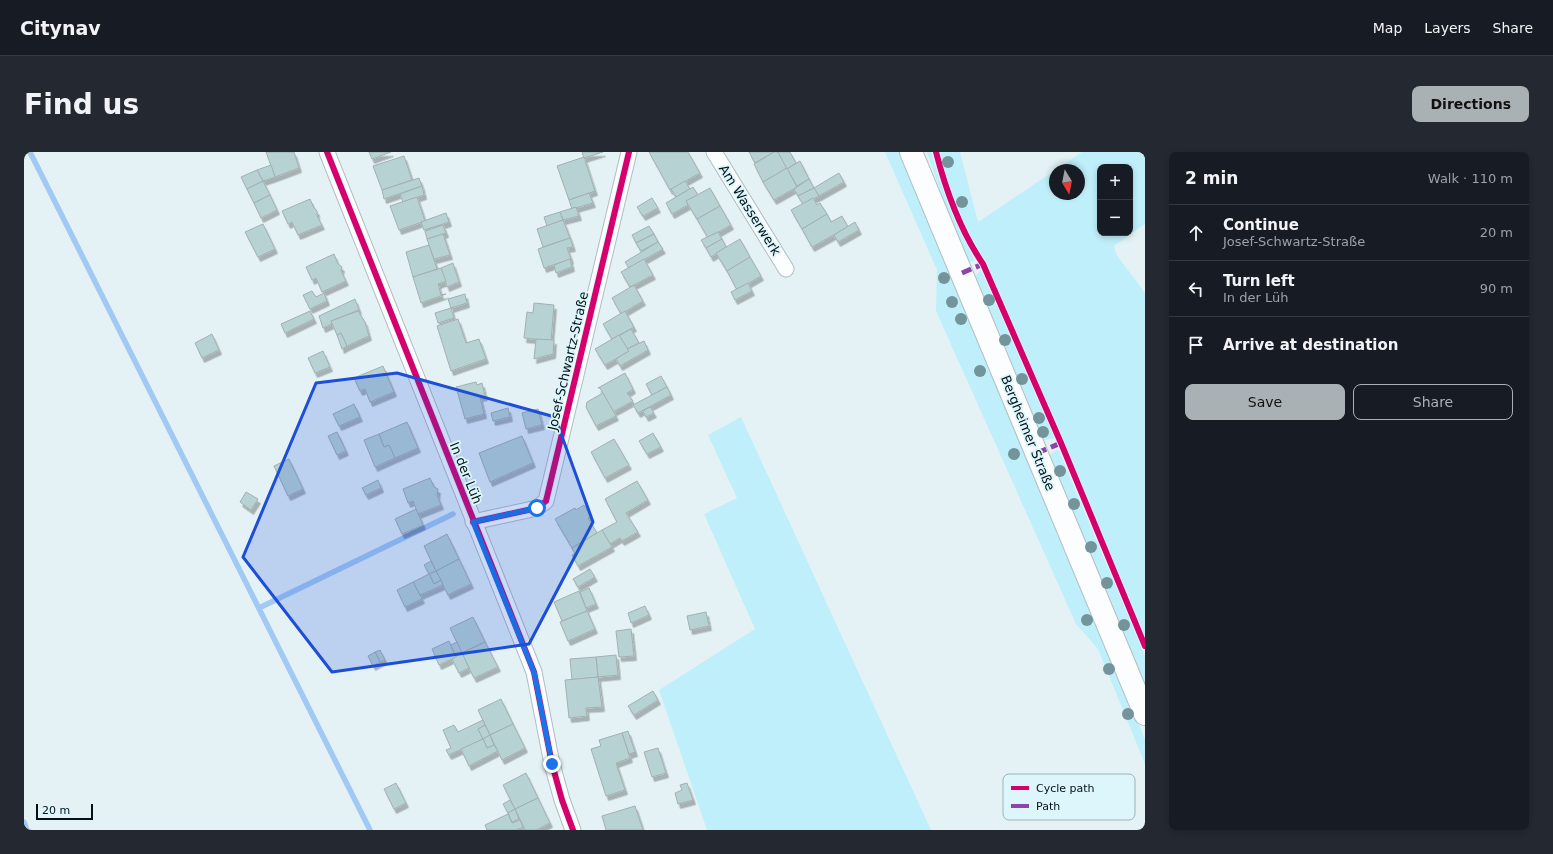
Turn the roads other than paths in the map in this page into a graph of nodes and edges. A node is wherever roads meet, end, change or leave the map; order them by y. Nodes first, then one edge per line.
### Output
1 (327, 152) edge
2 (629, 152) edge
3 (714, 152) edge
4 (911, 152) edge
5 (786, 269) dead end
6 (473, 522) junction
7 (1145, 714) edge
8 (573, 830) edge

1 - 6 street, In der Lüh
2 - 6 street, Josef-Schwartz-Straße
3 - 5 street, Am Wasserwerk
4 - 7 main road, Bergheimer Straße
6 - 8 street, In der Lüh

